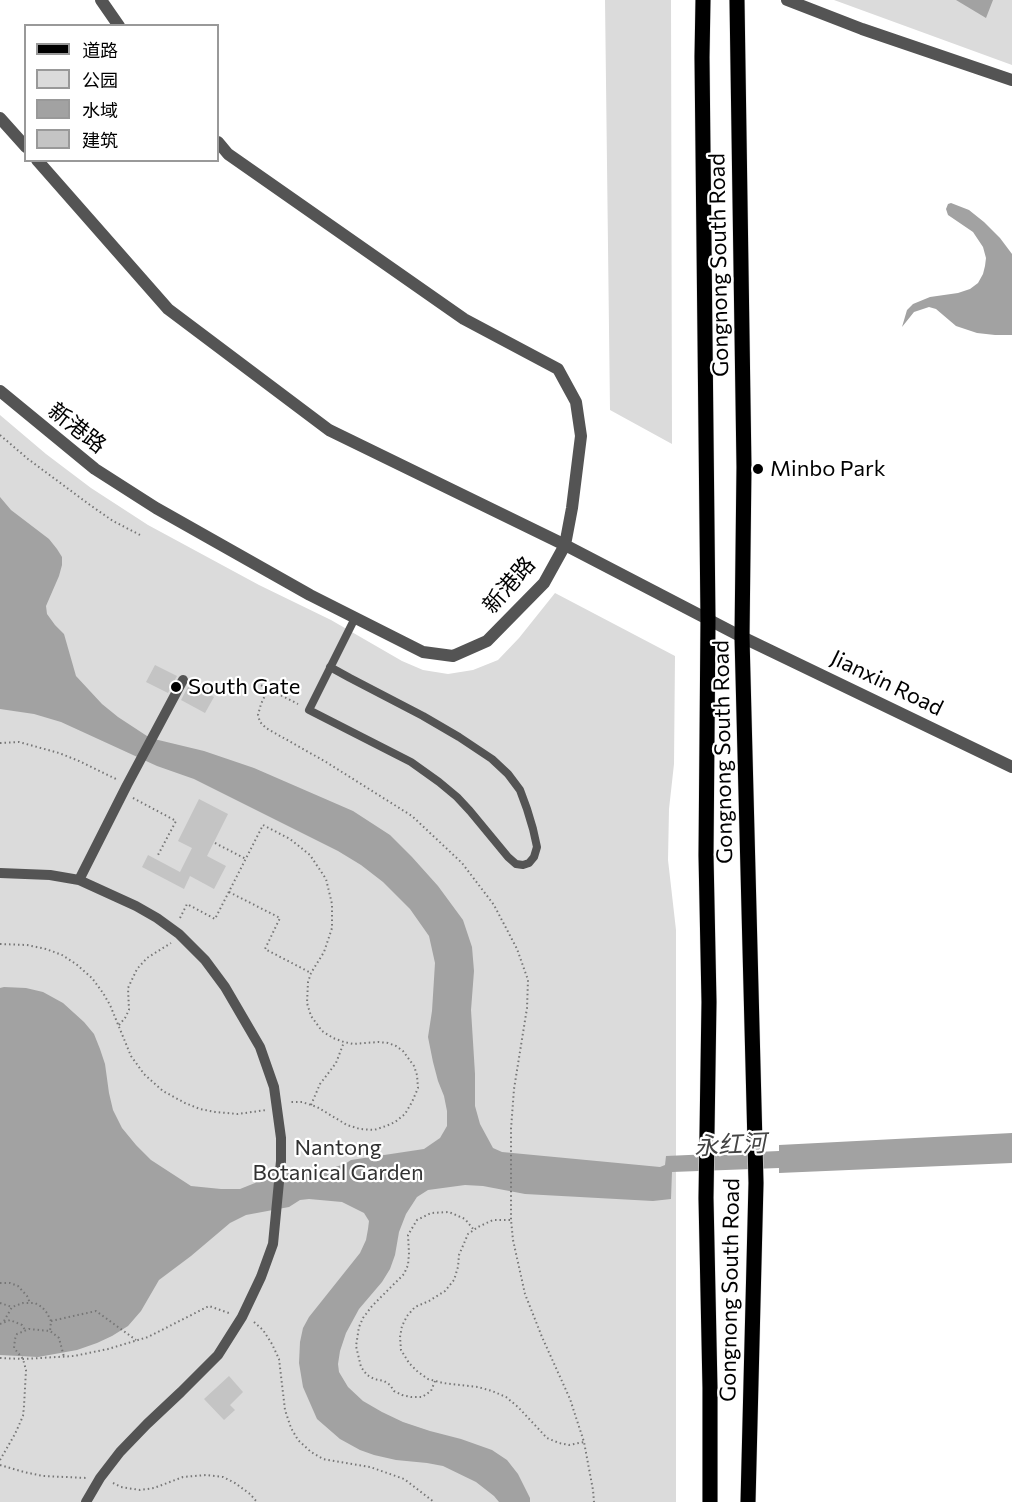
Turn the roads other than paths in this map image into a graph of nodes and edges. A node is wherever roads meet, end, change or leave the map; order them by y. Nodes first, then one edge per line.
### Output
1 (101, 0) edge
2 (703, 0) edge
3 (737, 0) edge
4 (787, 0) edge
5 (118, 24) edge
6 (1012, 80) edge
7 (0, 118) edge
8 (219, 143) edge
9 (24, 145) edge
10 (39, 162) edge
11 (0, 392) edge
12 (565, 545) junction
13 (355, 618) junction
14 (708, 620) junction
15 (742, 637) junction
16 (330, 667) dead end
17 (183, 680) dead end
18 (1012, 767) edge
19 (0, 873) edge
20 (79, 880) junction
21 (86, 1502) edge
22 (710, 1502) edge
23 (748, 1502) edge

1 - 5 street
2 - 14 main road, Gongnong South Road
3 - 15 main road, Gongnong South Road
4 - 6 street
7 - 9 street
8 - 12 street, 新港路
10 - 12 street, Jianxin Road
11 - 13 street, 新港路
12 - 13 street, 新港路
12 - 14 street, Jianxin Road
13 - 16 lane
14 - 15 street, Jianxin Road
14 - 22 main road, Gongnong South Road
15 - 18 street, Jianxin Road
15 - 23 main road, Gongnong South Road
17 - 20 street
19 - 20 street
20 - 21 street

